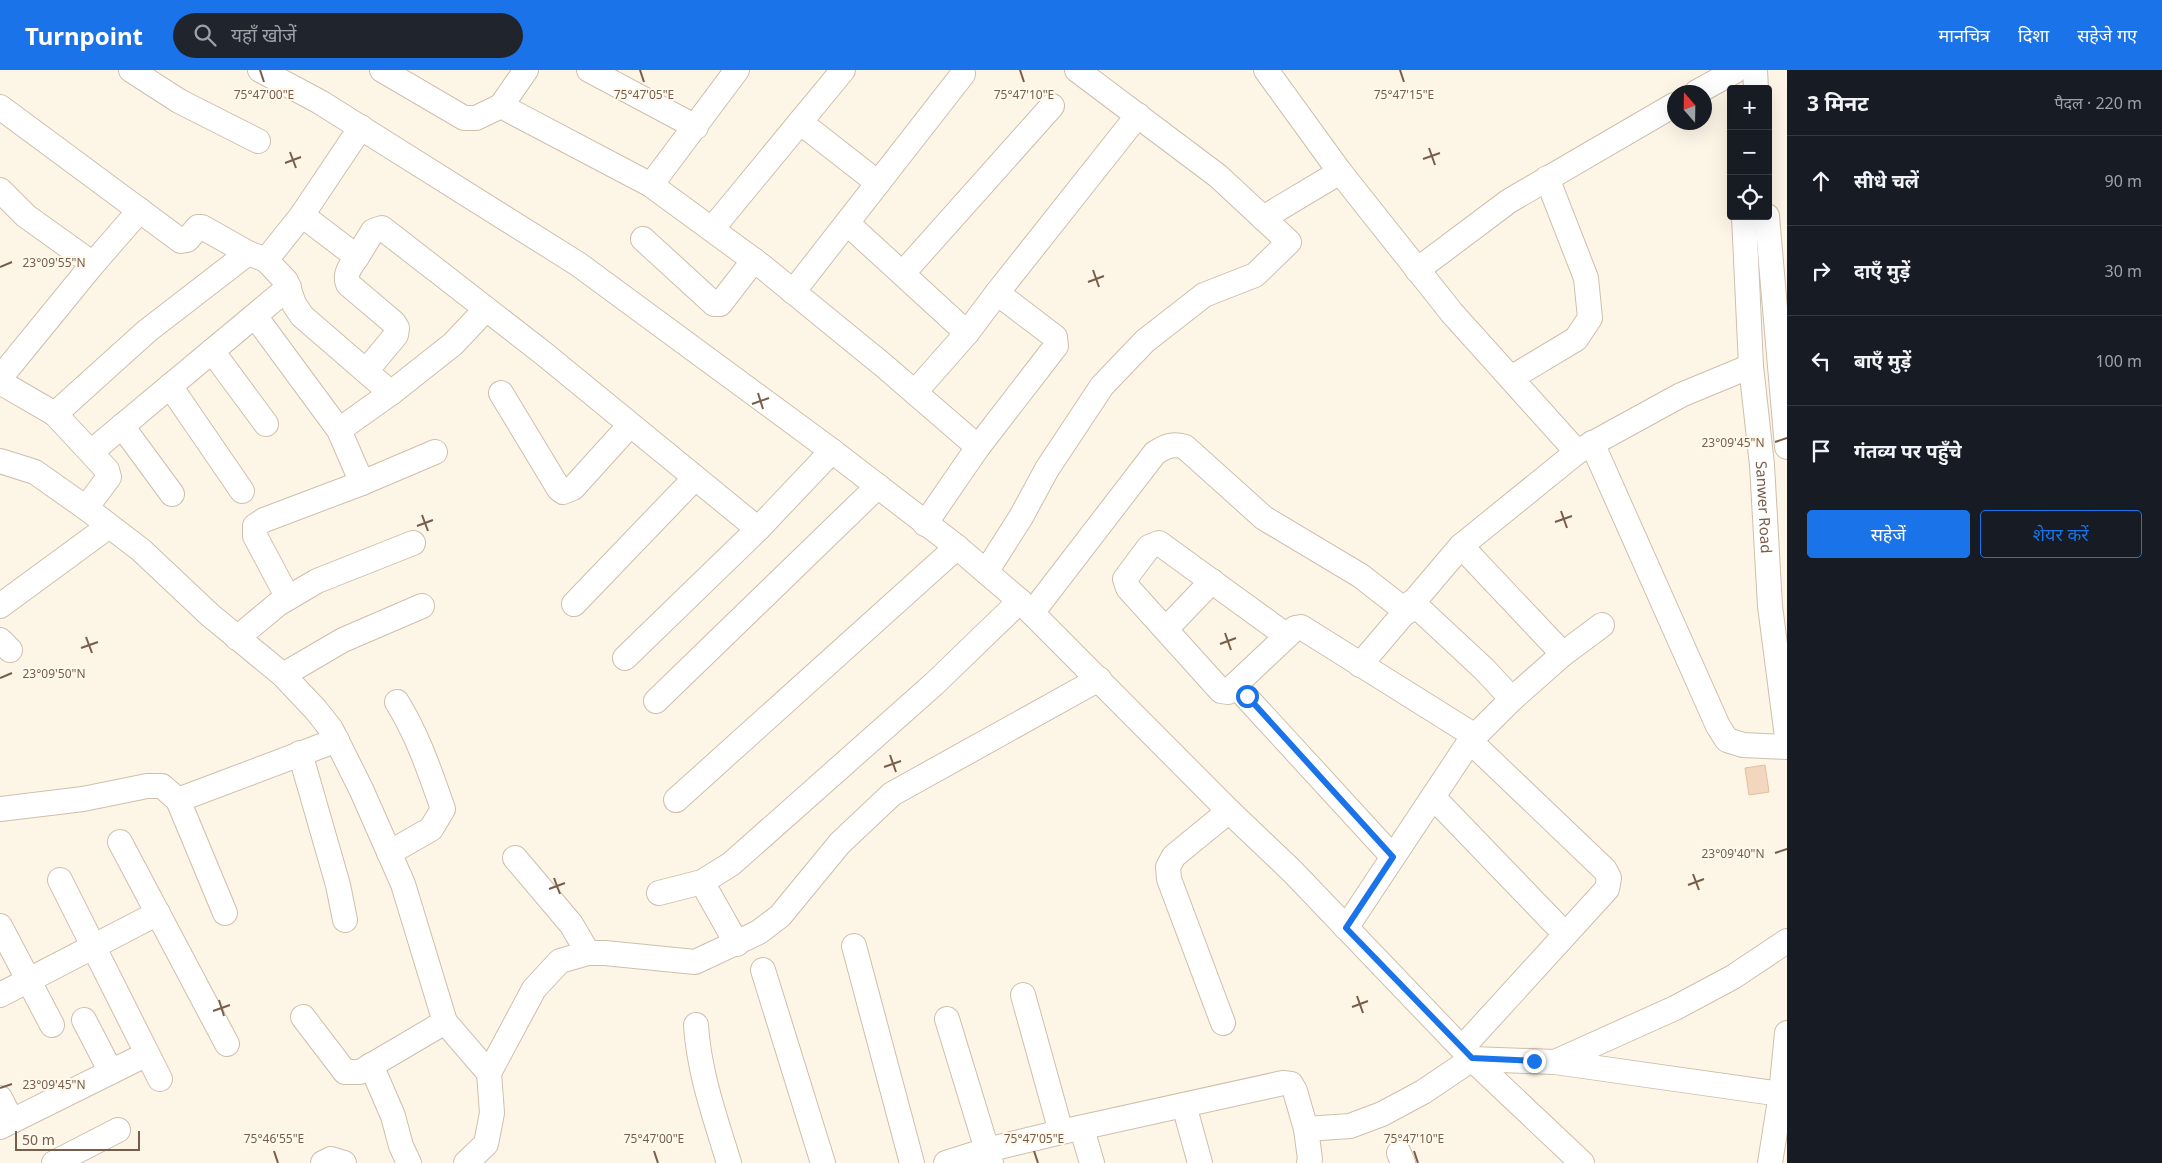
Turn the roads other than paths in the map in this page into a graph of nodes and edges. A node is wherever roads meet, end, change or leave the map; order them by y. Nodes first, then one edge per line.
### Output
1 (131, 70) edge
2 (260, 70) edge
3 (382, 70) edge
4 (589, 70) edge
5 (737, 70) edge
6 (843, 70) edge
7 (1077, 70) edge
8 (1266, 70) edge
9 (519, 74) edge
10 (963, 74) dead end
11 (1740, 75) edge
12 (1751, 85) edge
13 (1712, 86) edge
14 (501, 106) junction
15 (1052, 106) dead end
16 (1667, 109) edge
17 (1138, 115) junction
18 (5, 119) edge
19 (800, 122) junction
20 (696, 127) junction
21 (361, 128) junction
22 (258, 141) dead end
23 (1340, 172) junction
24 (1547, 178) junction
25 (878, 183) junction
26 (651, 184) junction
27 (0, 190) edge
28 (140, 210) junction
29 (302, 215) junction
30 (1263, 218) junction
31 (1744, 220) edge
32 (1767, 220) edge
33 (847, 223) junction
34 (712, 229) junction
35 (643, 239) dead end
36 (257, 257) junction
37 (357, 257) junction
38 (754, 260) junction
39 (93, 264) junction
40 (1417, 270) junction
41 (903, 273) junction
42 (289, 287) junction
43 (794, 292) junction
44 (997, 293) junction
45 (486, 309) junction
46 (255, 316) junction
47 (967, 333) junction
48 (212, 351) junction
49 (1751, 366) junction
50 (366, 371) junction
51 (0, 378) edge
52 (1510, 378) junction
53 (0, 382) edge
54 (170, 386) junction
55 (915, 392) junction
56 (392, 393) junction
57 (501, 393) dead end
58 (56, 414) junction
59 (266, 424) dead end
60 (630, 425) junction
61 (122, 426) junction
62 (340, 430) junction
63 (1759, 439) junction
64 (1787, 440) edge
65 (978, 447) junction
66 (1787, 447) edge
67 (1584, 448) junction
68 (832, 451) junction
69 (91, 452) junction
70 (435, 452) dead end
71 (0, 461) edge
72 (695, 478) junction
73 (362, 483) junction
74 (878, 486) junction
75 (242, 491) dead end
76 (172, 494) dead end
77 (86, 508) junction
78 (925, 524) junction
79 (110, 526) junction
80 (758, 529) junction
81 (414, 543) dead end
82 (1461, 546) junction
83 (957, 547) junction
84 (986, 572) junction
85 (1212, 581) junction
86 (288, 598) junction
87 (574, 604) dead end
88 (0, 606) edge
89 (422, 606) dead end
90 (1026, 607) junction
91 (1409, 607) junction
92 (1602, 625) dead end
93 (1166, 629) junction
94 (1287, 636) junction
95 (237, 638) junction
96 (1563, 654) junction
97 (626, 658) dead end
98 (1360, 665) junction
99 (283, 675) junction
100 (1099, 679) junction
101 (1235, 685) junction
102 (1512, 699) junction
103 (656, 701) dead end
104 (397, 702) dead end
105 (334, 734) junction
106 (1473, 738) junction
107 (1787, 738) edge
108 (1787, 747) edge
109 (300, 753) junction
110 (1433, 797) junction
111 (178, 800) junction
112 (676, 800) dead end
113 (0, 809) edge
114 (1229, 811) junction
115 (120, 842) dead end
116 (390, 853) junction
117 (1393, 857) junction
118 (515, 858) dead end
119 (60, 880) dead end
120 (702, 882) junction
121 (658, 894) dead end
122 (158, 914) junction
123 (225, 914) dead end
124 (345, 920) dead end
125 (0, 926) edge
126 (1346, 928) junction
127 (1565, 934) junction
128 (1787, 941) edge
129 (737, 944) junction
130 (94, 946) junction
131 (854, 946) dead end
132 (596, 953) junction
133 (762, 970) dead end
134 (29, 980) junction
135 (0, 995) edge
136 (1023, 995) dead end
137 (303, 1018) dead end
138 (947, 1019) dead end
139 (84, 1020) dead end
140 (445, 1022) junction
141 (1223, 1023) dead end
142 (52, 1025) dead end
143 (696, 1025) dead end
144 (1787, 1032) edge
145 (227, 1044) dead end
146 (147, 1054) junction
147 (1467, 1054) junction
148 (1534, 1061) junction
149 (371, 1065) junction
150 (111, 1072) junction
151 (489, 1073) junction
152 (160, 1079) dead end
153 (1782, 1094) junction
154 (0, 1098) edge
155 (1184, 1105) junction
156 (6, 1124) edge
157 (1306, 1129) junction
158 (118, 1130) dead end
159 (1072, 1130) junction
160 (989, 1157) edge
161 (54, 1163) edge
162 (323, 1163) edge
163 (344, 1163) edge
164 (409, 1163) edge
165 (466, 1163) edge
166 (729, 1163) edge
167 (823, 1163) edge
168 (912, 1163) edge
169 (946, 1163) edge
170 (1092, 1163) edge
171 (1200, 1163) edge
172 (1309, 1163) edge
173 (1582, 1163) edge
174 (1770, 1163) edge

1 - 22 street
2 - 21 street
3 - 14 street
4 - 20 street
5 - 20 street
6 - 19 street
7 - 17 street
8 - 23 street
9 - 14 street
10 - 25 street
11 - 12 street
11 - 13 street
14 - 26 street
15 - 41 street
16 - 24 street
17 - 30 street
17 - 44 street
18 - 28 street
19 - 25 street
19 - 34 street
20 - 26 street
21 - 29 street
21 - 68 street
23 - 30 street
23 - 40 street
24 - 40 street
24 - 52 street
25 - 33 street
26 - 34 street
27 - 39 street
28 - 36 street
28 - 39 street
29 - 36 street
29 - 37 street
30 - 84 street
31 - 49 street, Sanwer Road
32 - 64 street, Sanwer Road
33 - 41 street
33 - 43 street
34 - 38 street
35 - 38 street
36 - 42 street
36 - 58 street
37 - 45 street
37 - 50 street
38 - 43 street
39 - 51 street
40 - 52 street
41 - 47 street
42 - 46 street
42 - 50 street
43 - 55 street
44 - 47 street
44 - 65 street
45 - 56 street
45 - 60 street
46 - 48 street
46 - 62 street
47 - 55 street
48 - 54 street
48 - 59 street
49 - 63 street, Sanwer Road
49 - 67 street
50 - 56 street
52 - 67 street
53 - 58 street
54 - 61 street
54 - 75 street
55 - 65 street
56 - 62 street
57 - 60 street
58 - 69 street
60 - 72 street
61 - 69 street
61 - 76 street
62 - 73 street
63 - 64 street
63 - 107 street, Sanwer Road
64 - 66 street, Sanwer Road
65 - 78 street
67 - 82 street
67 - 108 street
68 - 74 street
68 - 80 street
69 - 77 street
70 - 73 street
71 - 77 street
72 - 80 street
72 - 87 street
73 - 86 street
74 - 78 street
74 - 103 street
77 - 79 street
78 - 83 street
79 - 88 street
79 - 95 street
80 - 97 street
81 - 86 street
82 - 91 street
82 - 96 street
83 - 84 street
83 - 112 street
84 - 90 street
85 - 93 street
85 - 93 street
85 - 94 street
86 - 95 street
89 - 99 street
90 - 91 street
90 - 100 street
90 - 120 street
91 - 98 street
91 - 102 street
92 - 96 street
93 - 101 street
94 - 98 street
94 - 101 street
95 - 99 street
96 - 102 street
98 - 106 street
99 - 105 street
100 - 114 street
100 - 129 street
101 - 117 street
102 - 106 street
104 - 116 street
105 - 109 street
105 - 116 street
106 - 110 street
106 - 127 street
109 - 111 street
109 - 124 street
110 - 117 street
110 - 127 street
111 - 113 street
111 - 123 street
114 - 126 street
114 - 141 street
115 - 122 street
116 - 140 street
117 - 126 street
118 - 132 street
119 - 130 street
120 - 121 street
120 - 129 street
122 - 130 street
122 - 145 street
125 - 134 street
126 - 147 street
127 - 147 street
128 - 148 street
129 - 132 street
130 - 134 street
130 - 146 street
131 - 168 street
132 - 151 street
133 - 167 street
134 - 135 street
134 - 142 street
136 - 159 street
137 - 149 street
138 - 160 street
139 - 150 street
140 - 149 street
140 - 151 street
143 - 166 street
144 - 153 street
146 - 150 street
146 - 152 street
147 - 148 street
147 - 157 street
147 - 173 street
148 - 153 street
149 - 164 street
150 - 156 street
151 - 165 street
153 - 174 street
154 - 156 street
155 - 157 street
155 - 159 street
155 - 171 street
157 - 172 street
158 - 161 street
159 - 160 street
159 - 170 street
160 - 169 street
162 - 163 street

